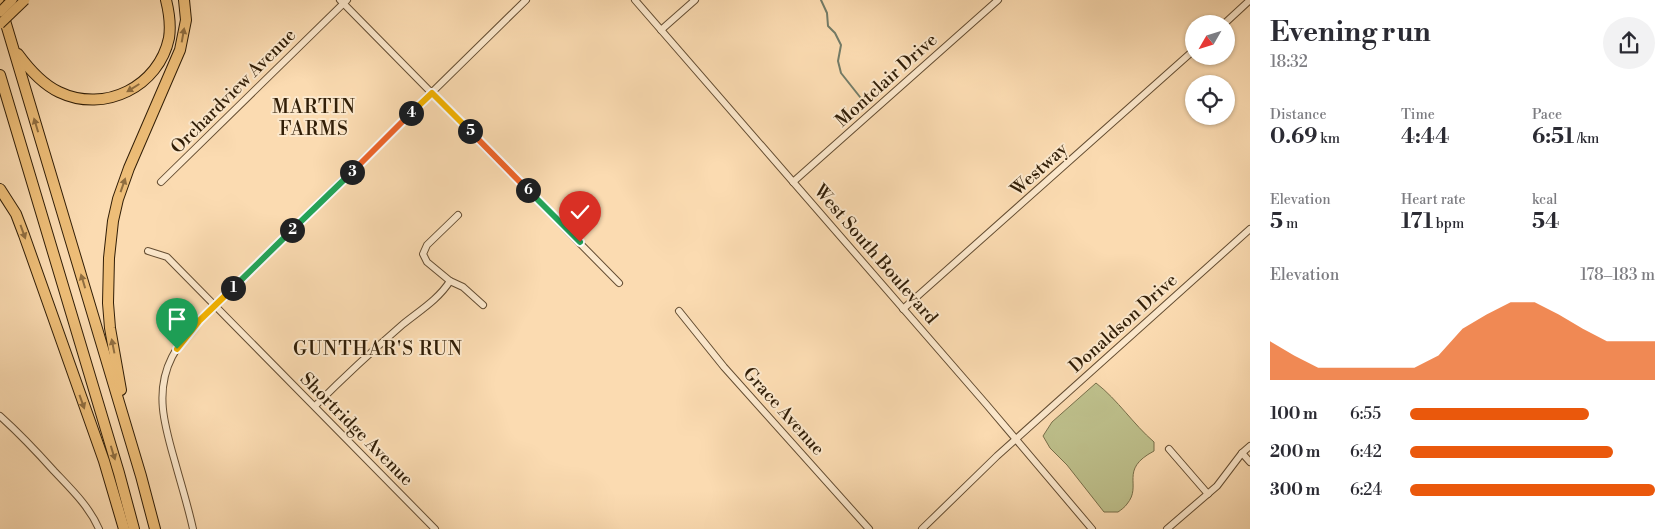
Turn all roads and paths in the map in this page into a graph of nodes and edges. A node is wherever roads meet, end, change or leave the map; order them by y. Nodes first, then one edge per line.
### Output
1 (12, 0) edge
2 (24, 0) edge
3 (166, 0) edge
4 (184, 0) edge
5 (526, 0) edge
6 (635, 0) edge
7 (695, 0) edge
8 (998, 0) edge
9 (1250, 0) edge
10 (344, 1) edge
11 (0, 4) edge
12 (0, 12) edge
13 (1234, 15) edge
14 (0, 24) edge
15 (661, 30) junction
16 (12, 46) junction
17 (1185, 58) edge
18 (0, 75) edge
19 (432, 93) junction
20 (162, 182) dead end
21 (793, 182) junction
22 (0, 189) edge
23 (458, 215) dead end
24 (1250, 229) edge
25 (148, 251) dead end
26 (450, 281) junction
27 (619, 283) dead end
28 (483, 305) dead end
29 (215, 306) junction
30 (903, 309) junction
31 (679, 311) dead end
32 (315, 406) junction
33 (0, 416) edge
34 (1016, 439) junction
35 (132, 445) junction
36 (1250, 446) edge
37 (1169, 449) dead end
38 (1242, 453) junction
39 (1250, 462) edge
40 (1208, 494) junction
41 (99, 529) edge
42 (124, 529) edge
43 (134, 529) edge
44 (155, 529) edge
45 (193, 529) edge
46 (436, 529) edge
47 (869, 529) edge
48 (922, 529) edge
49 (1092, 529) edge
50 (1167, 529) edge

1 - 12 main road, bridge
2 - 14 main road, bridge
3 -> 16 highway
35 -> 4 highway
5 - 19 street
6 - 15 street, West South Boulevard
7 - 15 street
8 - 21 street, Montclair Drive
9 - 13 street
10 - 19 street
10 - 20 street, Orchardview Avenue
11 - 16 highway
15 - 21 street, West South Boulevard
35 -> 16 highway
17 - 30 street, Westway
18 -> 43 highway
19 - 27 street
19 - 29 street
21 - 30 street, West South Boulevard
22 -> 42 highway
23 - 26 street
24 - 34 street, Donaldson Drive
25 - 29 street, Shortridge Avenue
26 - 28 street
26 - 32 street
29 - 32 street, Shortridge Avenue
29 - 45 street
30 - 34 street, West South Boulevard
31 - 47 street, Grace Avenue
32 - 46 street, Shortridge Avenue
33 - 41 street
34 - 48 street, Donaldson Drive
34 - 49 street, West South Boulevard
35 - 44 highway
36 - 38 street
37 - 40 street
38 - 39 street
38 - 40 street
40 - 50 street

